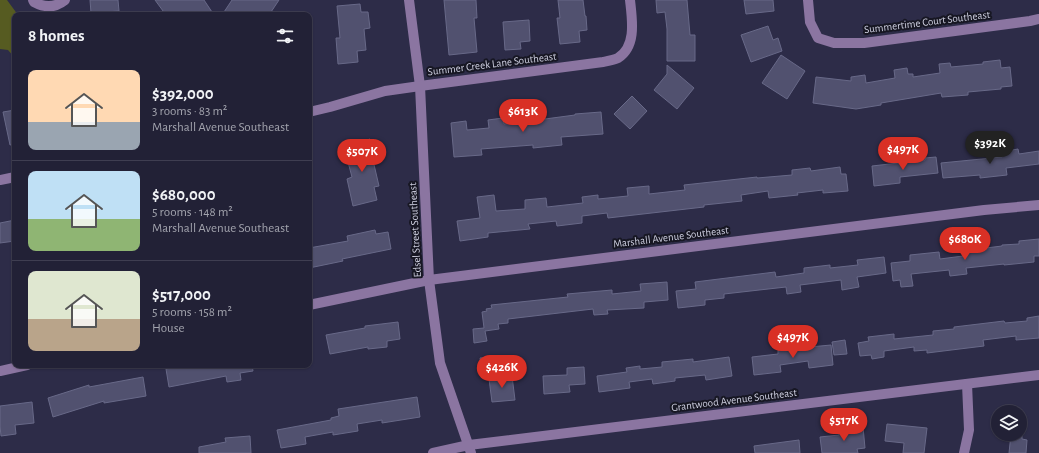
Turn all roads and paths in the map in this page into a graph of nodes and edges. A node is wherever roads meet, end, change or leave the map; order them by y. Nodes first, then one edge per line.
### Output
1 (33, 0) edge
2 (65, 0) edge
3 (409, 0) edge
4 (630, 0) edge
5 (808, 0) edge
6 (1039, 19) edge
7 (420, 86) junction
8 (312, 111) edge
9 (12, 178) edge
10 (0, 180) edge
11 (1039, 205) edge
12 (429, 280) junction
13 (312, 304) edge
14 (14, 368) edge
15 (0, 371) edge
16 (1039, 375) edge
17 (967, 384) junction
18 (470, 449) edge
19 (433, 453) edge
20 (964, 453) edge

1 - 2 street
3 - 7 street, Edsel Street Southeast
4 - 7 street, Summer Creek Lane Southeast
5 - 6 street, Summertime Court Southeast
7 - 8 street, Summer Creek Lane Southeast
7 - 12 street, Edsel Street Southeast
9 - 10 street
11 - 12 street, Marshall Avenue Southeast
12 - 13 street, Marshall Avenue Southeast
12 - 18 street, Edsel Street Southeast
14 - 15 street
16 - 17 street, Grantwood Avenue Southeast
17 - 18 street, Grantwood Avenue Southeast
17 - 20 street
18 - 19 street, Grantwood Avenue Southeast

